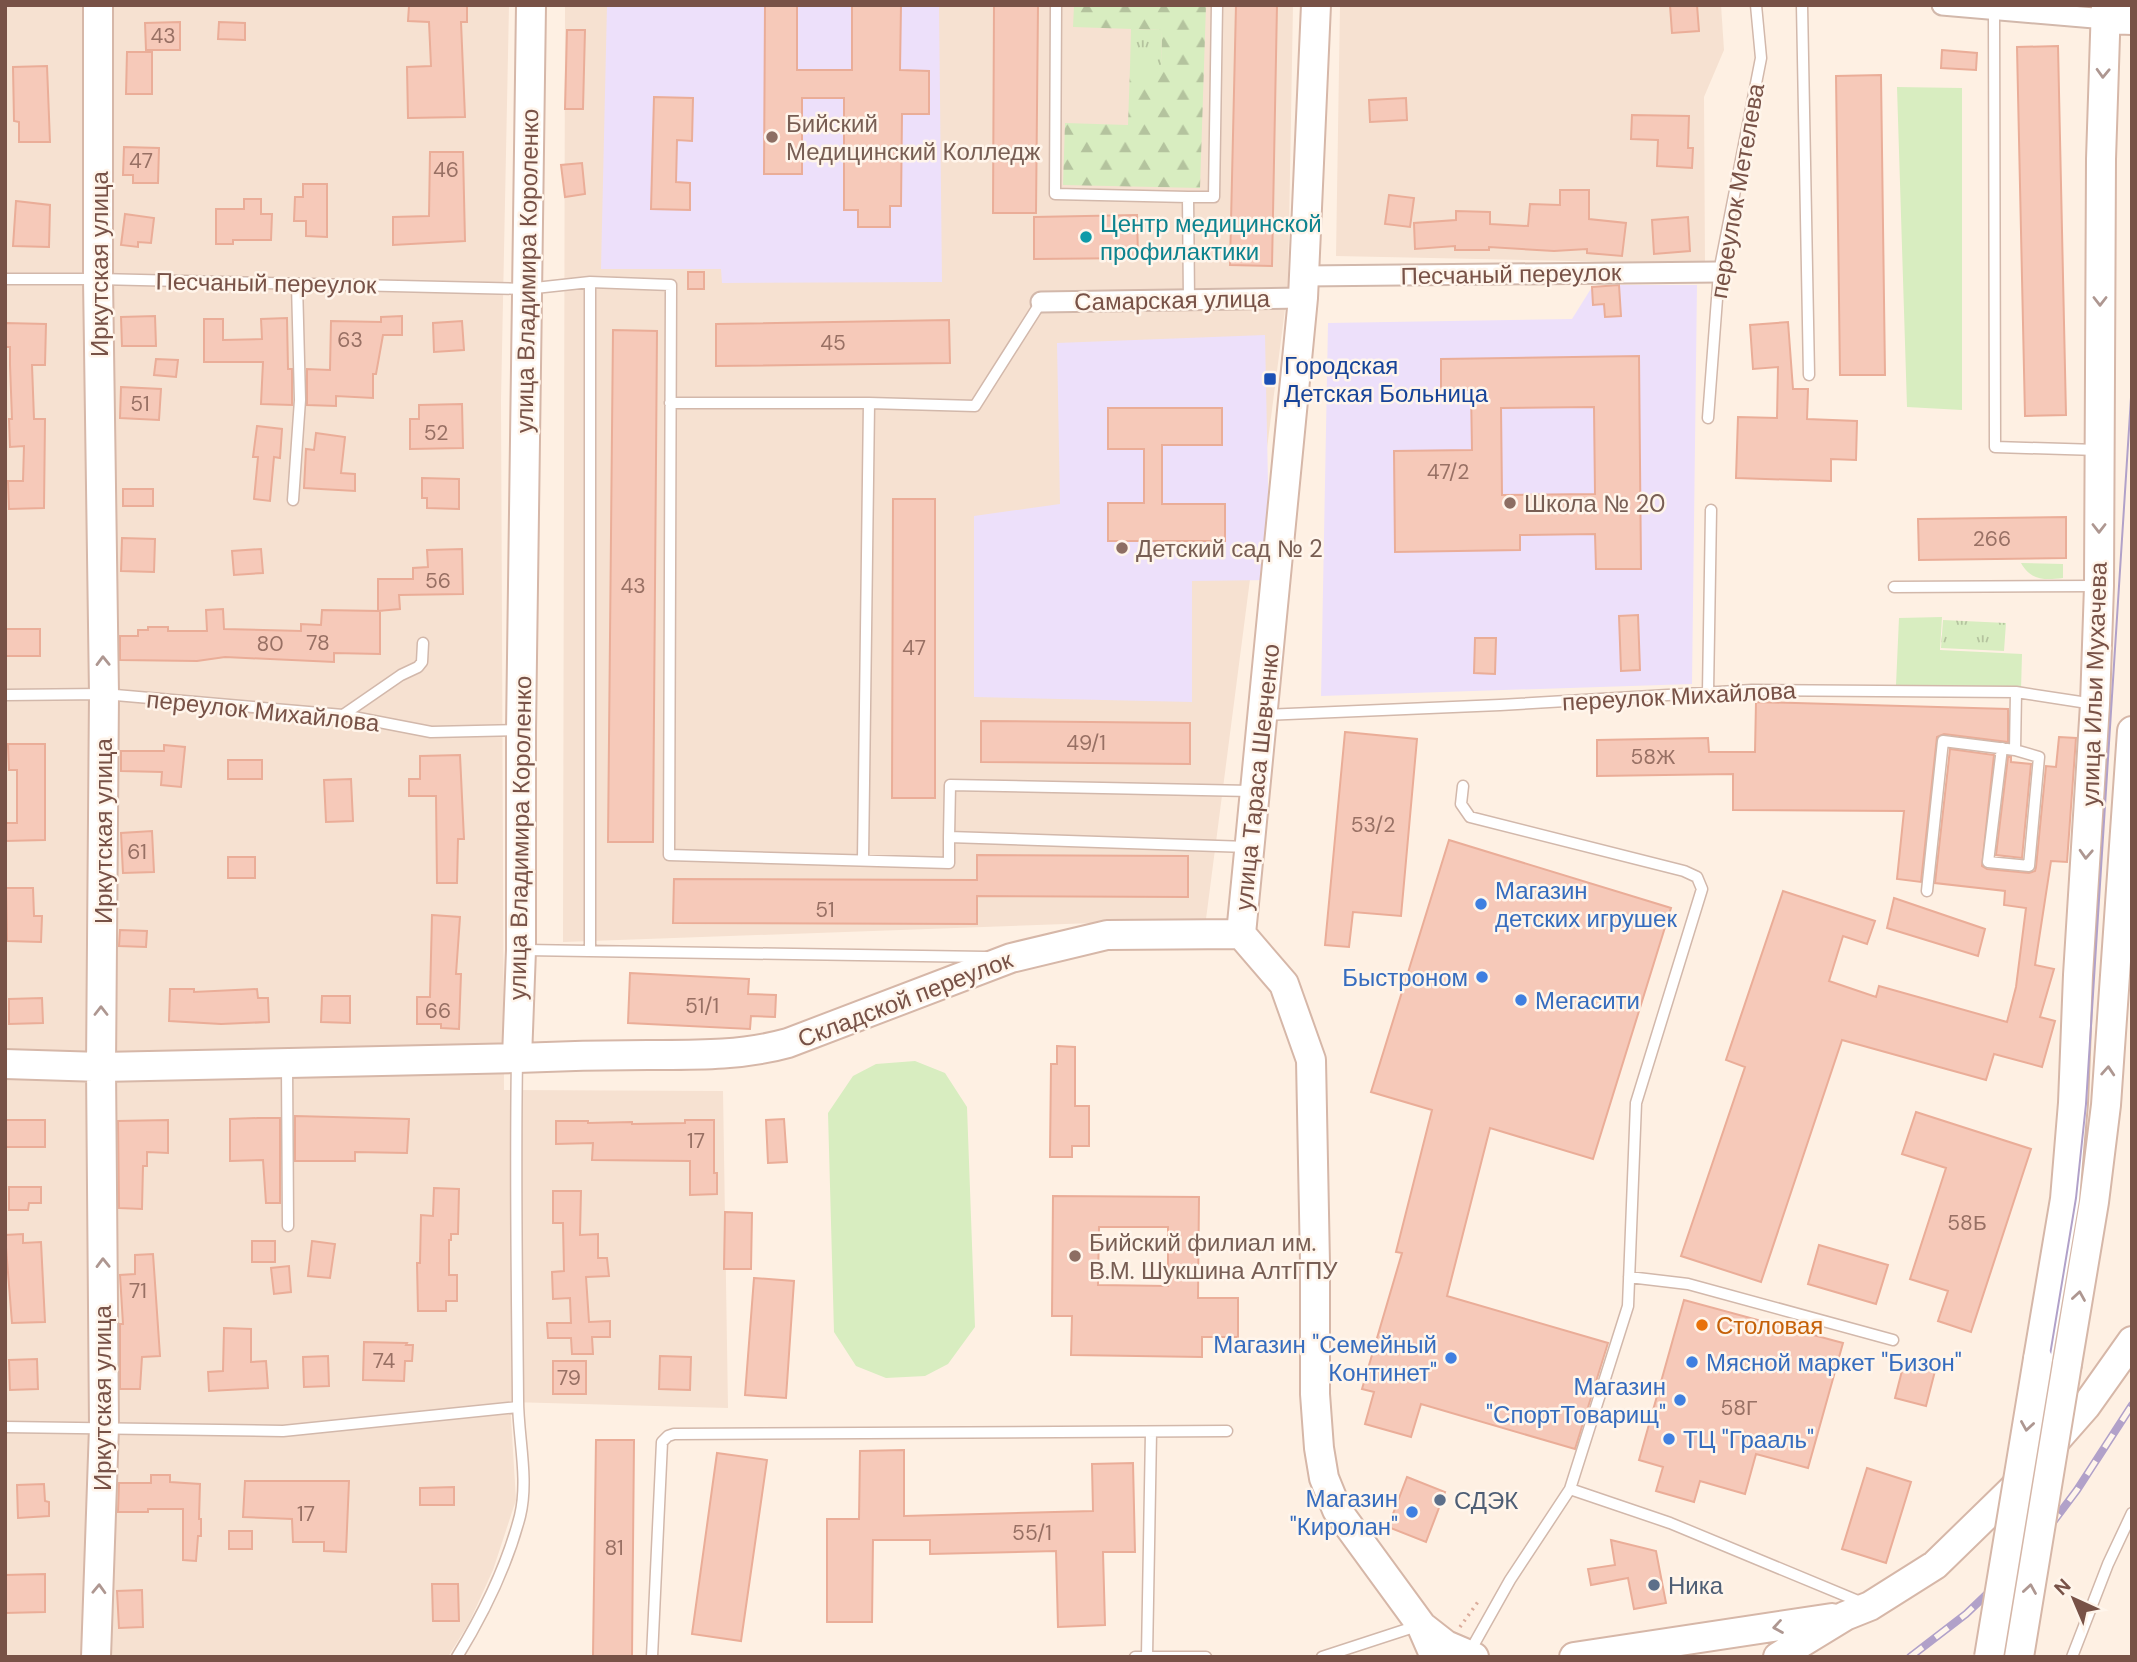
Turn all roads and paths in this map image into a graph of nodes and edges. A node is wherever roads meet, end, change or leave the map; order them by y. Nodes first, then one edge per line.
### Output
1 (98, 5) edge
2 (531, 5) edge
3 (1056, 5) edge
4 (1217, 5) edge
5 (1316, 5) edge
6 (1756, 5) edge
7 (1801, 5) edge
8 (1942, 5) edge
9 (1994, 9) junction
10 (2114, 15) edge
11 (1188, 197) junction
12 (1719, 272) junction
13 (5, 279) edge
14 (98, 279) junction
15 (590, 282) junction
16 (298, 284) junction
17 (1304, 287) junction
18 (526, 289) junction
19 (1189, 301) junction
20 (1041, 302) joint
21 (1809, 375) dead end
22 (670, 403) junction
23 (869, 403) junction
24 (1708, 418) dead end
25 (2100, 450) junction
26 (293, 500) dead end
27 (1711, 510) dead end
28 (2099, 586) junction
29 (1894, 587) dead end
30 (423, 643) dead end
31 (1707, 692) junction
32 (2016, 692) junction
33 (104, 694) junction
34 (5, 695) edge
35 (2095, 704) junction
36 (343, 715) junction
37 (1263, 715) junction
38 (521, 730) junction
39 (2132, 730) edge
40 (2002, 748) junction
41 (2015, 750) junction
42 (1463, 786) dead end
43 (1255, 791) junction
44 (949, 837) junction
45 (1250, 848) junction
46 (863, 859) junction
47 (1927, 891) dead end
48 (1241, 934) junction
49 (521, 950) junction
50 (590, 951) junction
51 (1011, 958) junction
52 (2080, 961) junction
53 (2116, 961) junction
54 (517, 1058) junction
55 (287, 1062) junction
56 (5, 1063) edge
57 (101, 1067) junction
58 (288, 1226) dead end
59 (1629, 1277) junction
60 (1893, 1340) dead end
61 (2132, 1341) edge
62 (518, 1408) junction
63 (5, 1427) edge
64 (104, 1427) junction
65 (1227, 1431) dead end
66 (1151, 1432) junction
67 (1570, 1489) junction
68 (2132, 1513) edge
69 (1487, 1589) dead end
70 (1858, 1611) junction
71 (1421, 1625) junction
72 (1651, 1651) edge
73 (1458, 1654) edge
74 (1147, 1656) edge
75 (96, 1657) edge
76 (457, 1657) edge
77 (652, 1657) edge
78 (1135, 1657) edge
79 (1206, 1657) edge
80 (1322, 1657) edge
81 (1574, 1657) edge
82 (1778, 1657) edge
83 (1989, 1657) edge
84 (2019, 1657) edge
85 (2072, 1657) edge

1 - 14 street, Иркутская улица
2 - 18 street, улица Владимира Короленко
3 - 11 lane
4 - 11 lane
5 - 17 street, улица Тараса Шевченко
6 - 12 lane, переулок Метелева
7 - 21 lane
8 - 9 street
9 - 10 street
9 - 25 lane
10 -> 25 street, улица Ильи Мухачева
11 - 19 lane
12 - 17 street, Песчаный переулок
12 - 24 lane, переулок Метелева
13 - 14 lane, Песчаный переулок
14 - 16 lane, Песчаный переулок
33 -> 14 street, Иркутская улица
15 - 18 lane, Песчаный переулок
15 - 22 lane, Песчаный переулок
15 - 50 lane
16 - 18 lane, Песчаный переулок
16 - 26 lane
17 - 19 street, Самарская улица
17 - 37 street, улица Тараса Шевченко
18 - 38 street, улица Владимира Короленко
19 - 20 street, Самарская улица
20 - 23 lane
22 - 23 lane
22 - 46 lane
23 - 46 lane
25 -> 28 street, улица Ильи Мухачева
27 - 31 lane
28 - 29 lane
28 - 35 street, улица Ильи Мухачева
30 - 36 lane
31 - 32 lane, переулок Михайлова
31 - 37 lane, переулок Михайлова
32 - 35 lane, переулок Михайлова
32 - 41 lane
33 - 34 lane, переулок Михайлова
33 - 36 lane, переулок Михайлова
57 -> 33 street, Иркутская улица
35 -> 52 street, улица Ильи Мухачева
36 - 38 lane, переулок Михайлова
37 - 43 street, улица Тараса Шевченко
38 - 49 street, улица Владимира Короленко
39 - 53 street, улица Ильи Мухачева
40 - 41 lane
40 - 41 lane
40 - 47 lane
42 - 59 lane
43 - 44 lane
43 - 45 street, улица Тараса Шевченко
44 - 45 lane
44 - 46 lane
45 - 48 street, улица Тараса Шевченко
48 - 51 street, Складской переулок
48 - 71 street, улица Тараса Шевченко
49 - 50 lane
49 - 54 street, улица Владимира Короленко
50 - 51 lane
51 - 54 street, Складской переулок
52 - 53 street
52 -> 83 street, улица Ильи Мухачева, bridge
84 -> 53 street, улица Ильи Мухачева, bridge
54 - 55 street, Складской переулок
54 - 62 lane, улица Владимира Короленко
55 - 57 street, Складской переулок
55 - 58 lane
56 - 57 street
64 -> 57 street, Иркутская улица
59 - 60 lane
59 - 67 lane
61 - 70 street
62 - 64 lane
62 - 76 lane, улица Владимира Короленко
63 - 64 lane
75 -> 64 street, Иркутская улица
65 - 66 lane
66 - 74 lane
66 - 77 lane
67 - 70 lane
67 - 73 lane
68 - 85 lane
69 - 73 path
70 -> 72 street
70 - 82 street
71 - 73 street, улица Тараса Шевченко
71 - 80 lane
72 - 81 street
74 - 78 lane
74 - 79 lane

